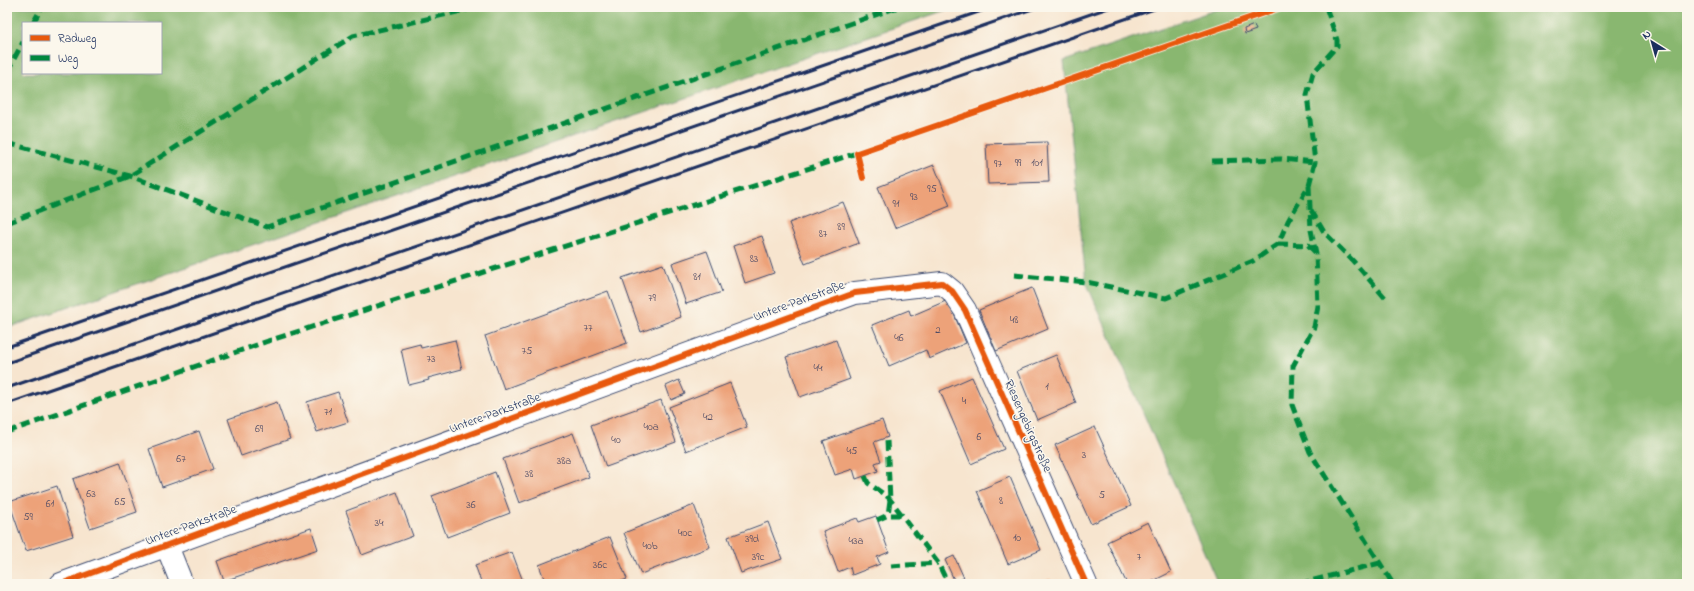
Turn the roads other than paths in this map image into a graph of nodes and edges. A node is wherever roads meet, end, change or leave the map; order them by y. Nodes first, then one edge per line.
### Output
1 (942, 283) joint
2 (167, 546) junction
3 (61, 584) edge
4 (182, 584) edge
5 (1086, 584) edge

1 - 2 street, Untere Parkstraße
1 - 5 street, Riesengebirgstraße
2 - 3 street, Untere Parkstraße
2 - 4 street

